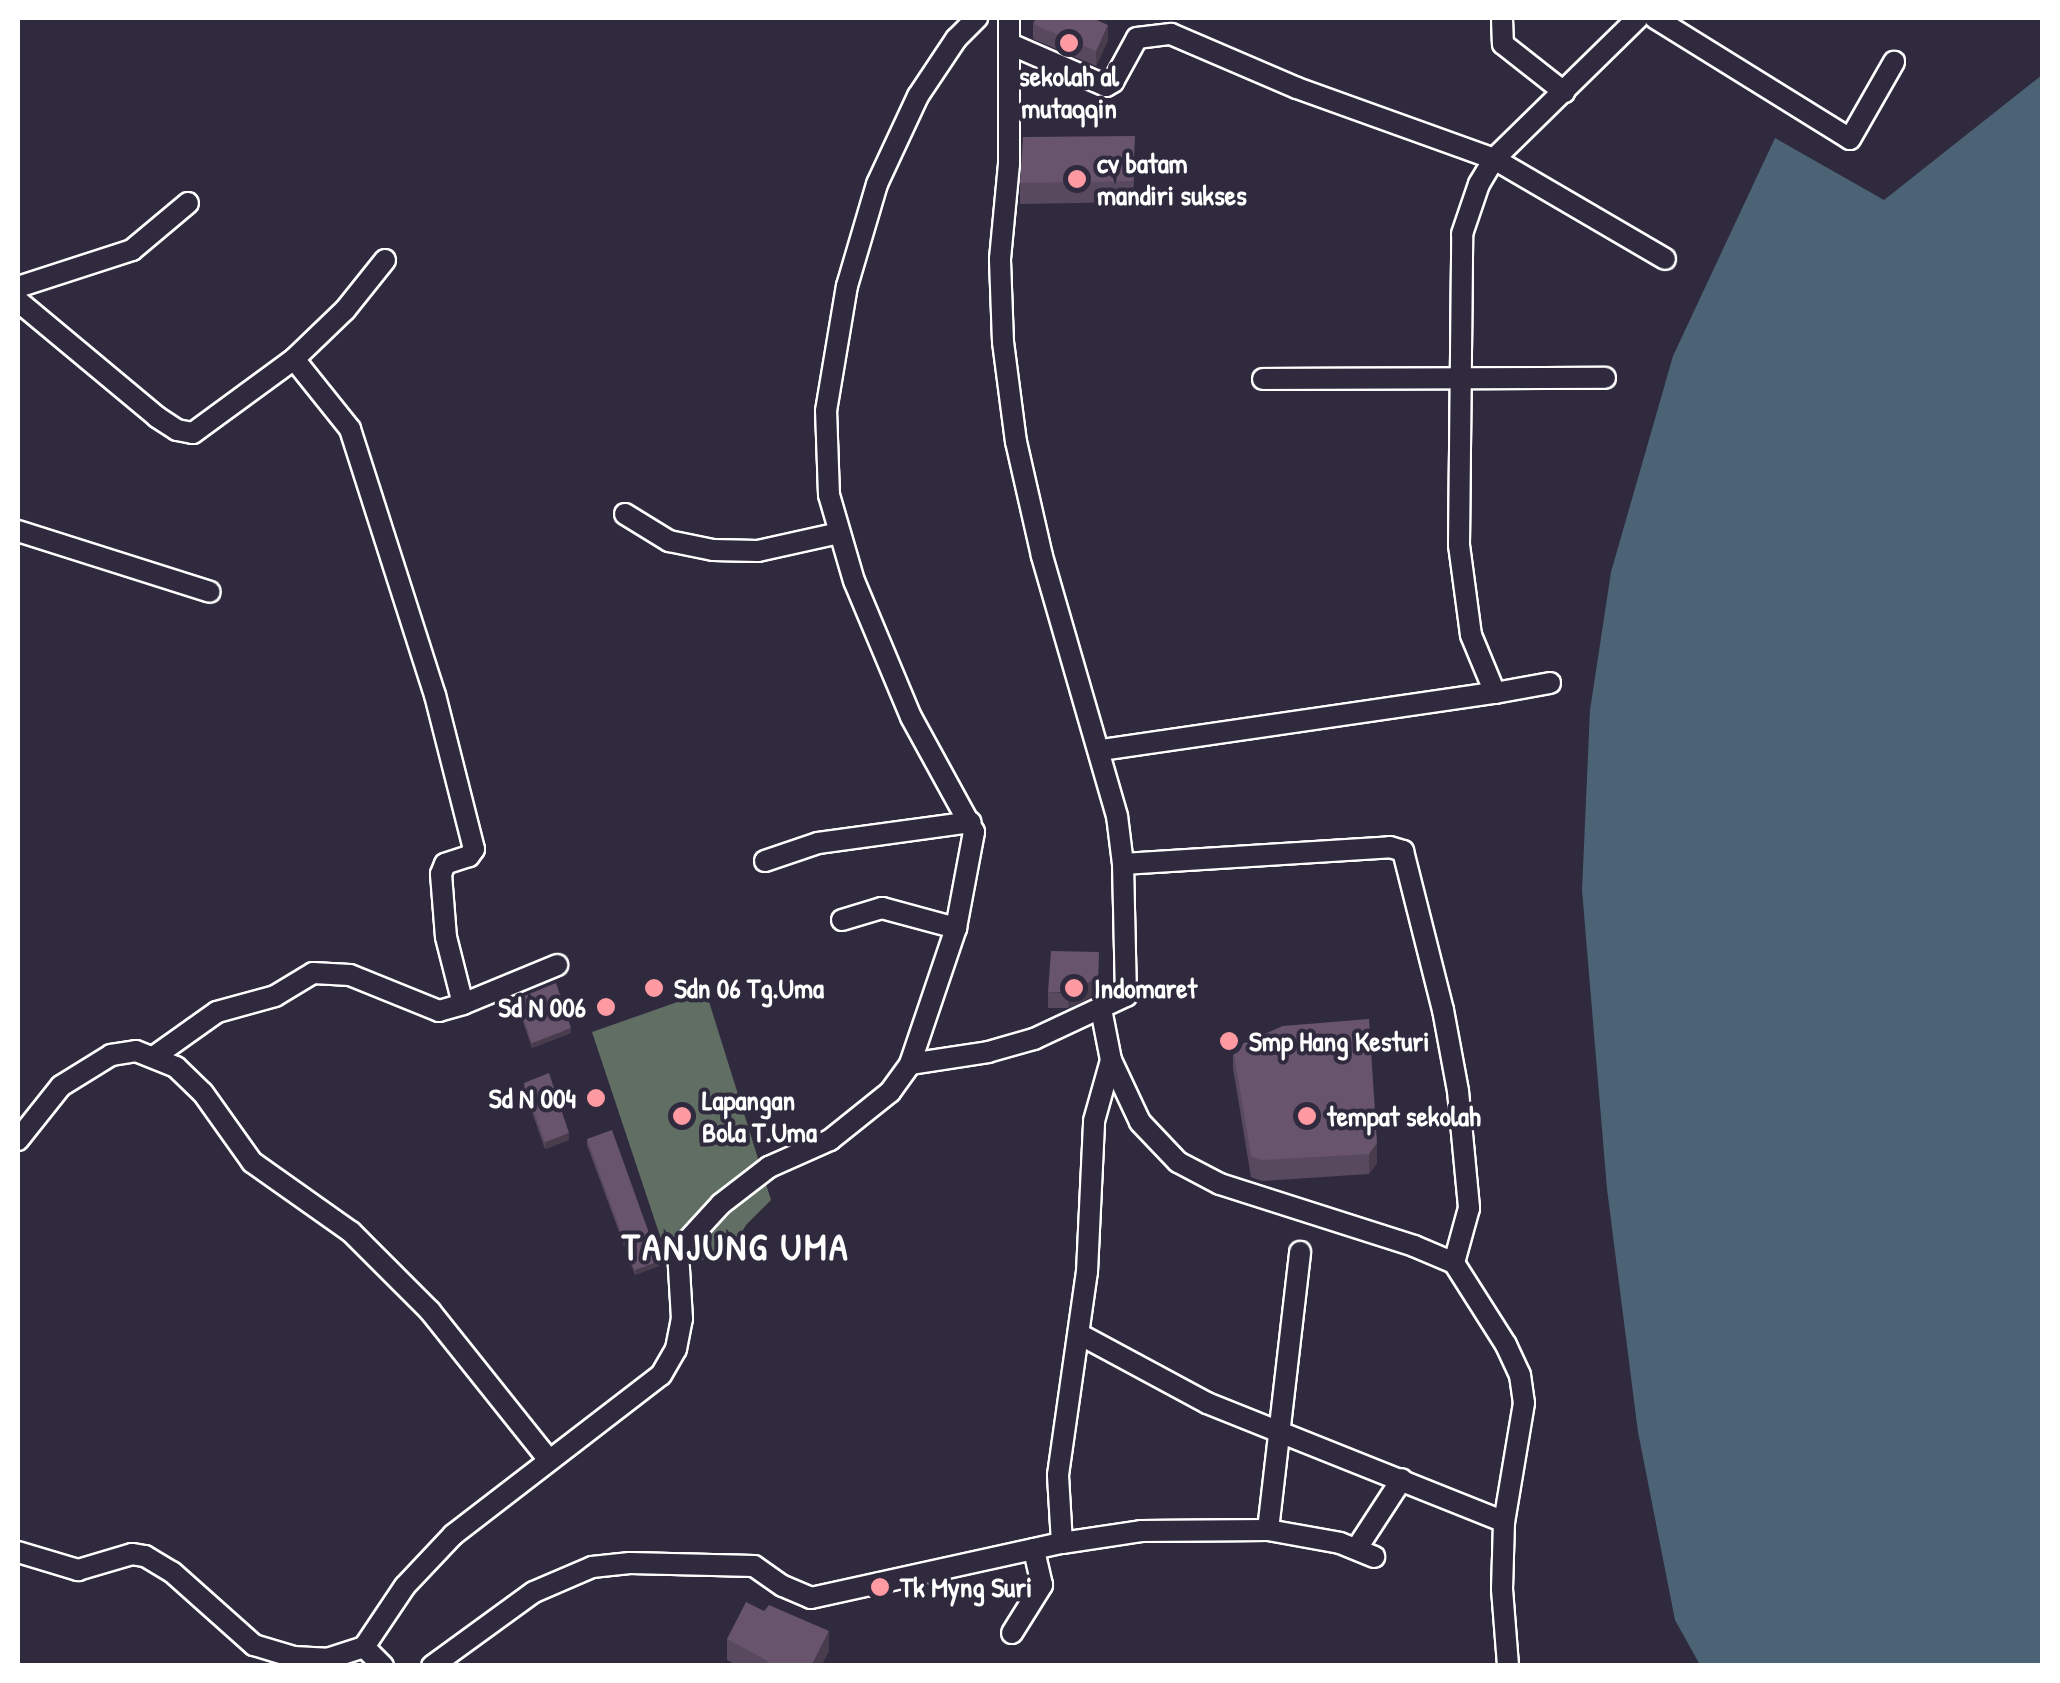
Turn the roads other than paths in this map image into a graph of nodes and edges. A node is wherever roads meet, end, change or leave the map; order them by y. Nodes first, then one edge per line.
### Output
1 (978, 18) edge
2 (1009, 18) edge
3 (1502, 18) edge
4 (1638, 18) edge
5 (1655, 18) edge
6 (1010, 44) junction
7 (1894, 62) dead end
8 (1564, 92) junction
9 (1494, 159) junction
10 (188, 203) dead end
11 (1665, 259) dead end
12 (385, 260) dead end
13 (18, 287) edge
14 (18, 301) edge
15 (294, 359) junction
16 (1605, 378) dead end
17 (1263, 379) dead end
18 (1460, 379) junction
19 (625, 514) dead end
20 (18, 531) edge
21 (839, 534) junction
22 (210, 592) dead end
23 (1550, 684) dead end
24 (1494, 693) junction
25 (1102, 750) junction
26 (971, 822) junction
27 (765, 861) dead end
28 (1123, 864) junction
29 (842, 920) dead end
30 (956, 928) junction
31 (557, 965) dead end
32 (463, 1004) junction
33 (1101, 1009) junction
34 (155, 1056) junction
35 (1111, 1060) junction
36 (910, 1064) junction
37 (18, 1140) edge
38 (1300, 1252) dead end
39 (1454, 1263) junction
40 (1079, 1334) junction
41 (1280, 1433) junction
42 (548, 1459) junction
43 (1402, 1479) junction
44 (1504, 1522) junction
45 (1268, 1530) junction
46 (1062, 1543) junction
47 (1034, 1550) junction
48 (18, 1552) edge
49 (1012, 1634) dead end
50 (364, 1647) junction
51 (383, 1666) edge
52 (432, 1666) edge
53 (1508, 1666) edge

1 - 21 street
2 - 6 street
3 - 8 street
4 - 8 street
5 - 7 street
6 - 9 street
6 - 25 street
8 - 9 street
9 - 11 street
9 - 18 street
10 - 13 street
12 - 15 street
14 - 15 street
15 - 32 street
16 - 18 street
17 - 18 street
18 - 24 street
19 - 21 street
20 - 22 street
21 - 26 street
23 - 24 street
24 - 25 street
25 - 28 street
26 - 27 street
26 - 30 street
28 - 33 street
28 - 39 street
29 - 30 street
30 - 36 street
31 - 32 street
32 - 34 street
33 - 35 street
33 - 36 street
34 - 37 street
34 - 42 street
35 - 39 street
35 - 40 street
36 - 42 street
38 - 41 street
39 - 44 street
40 - 41 street
40 - 46 street
41 - 43 street
41 - 45 street
42 - 50 street
43 - 44 street
43 - 45 street
44 - 53 street
45 - 46 street
46 - 47 street
47 - 49 street
47 - 52 street
48 - 50 street
50 - 51 street

